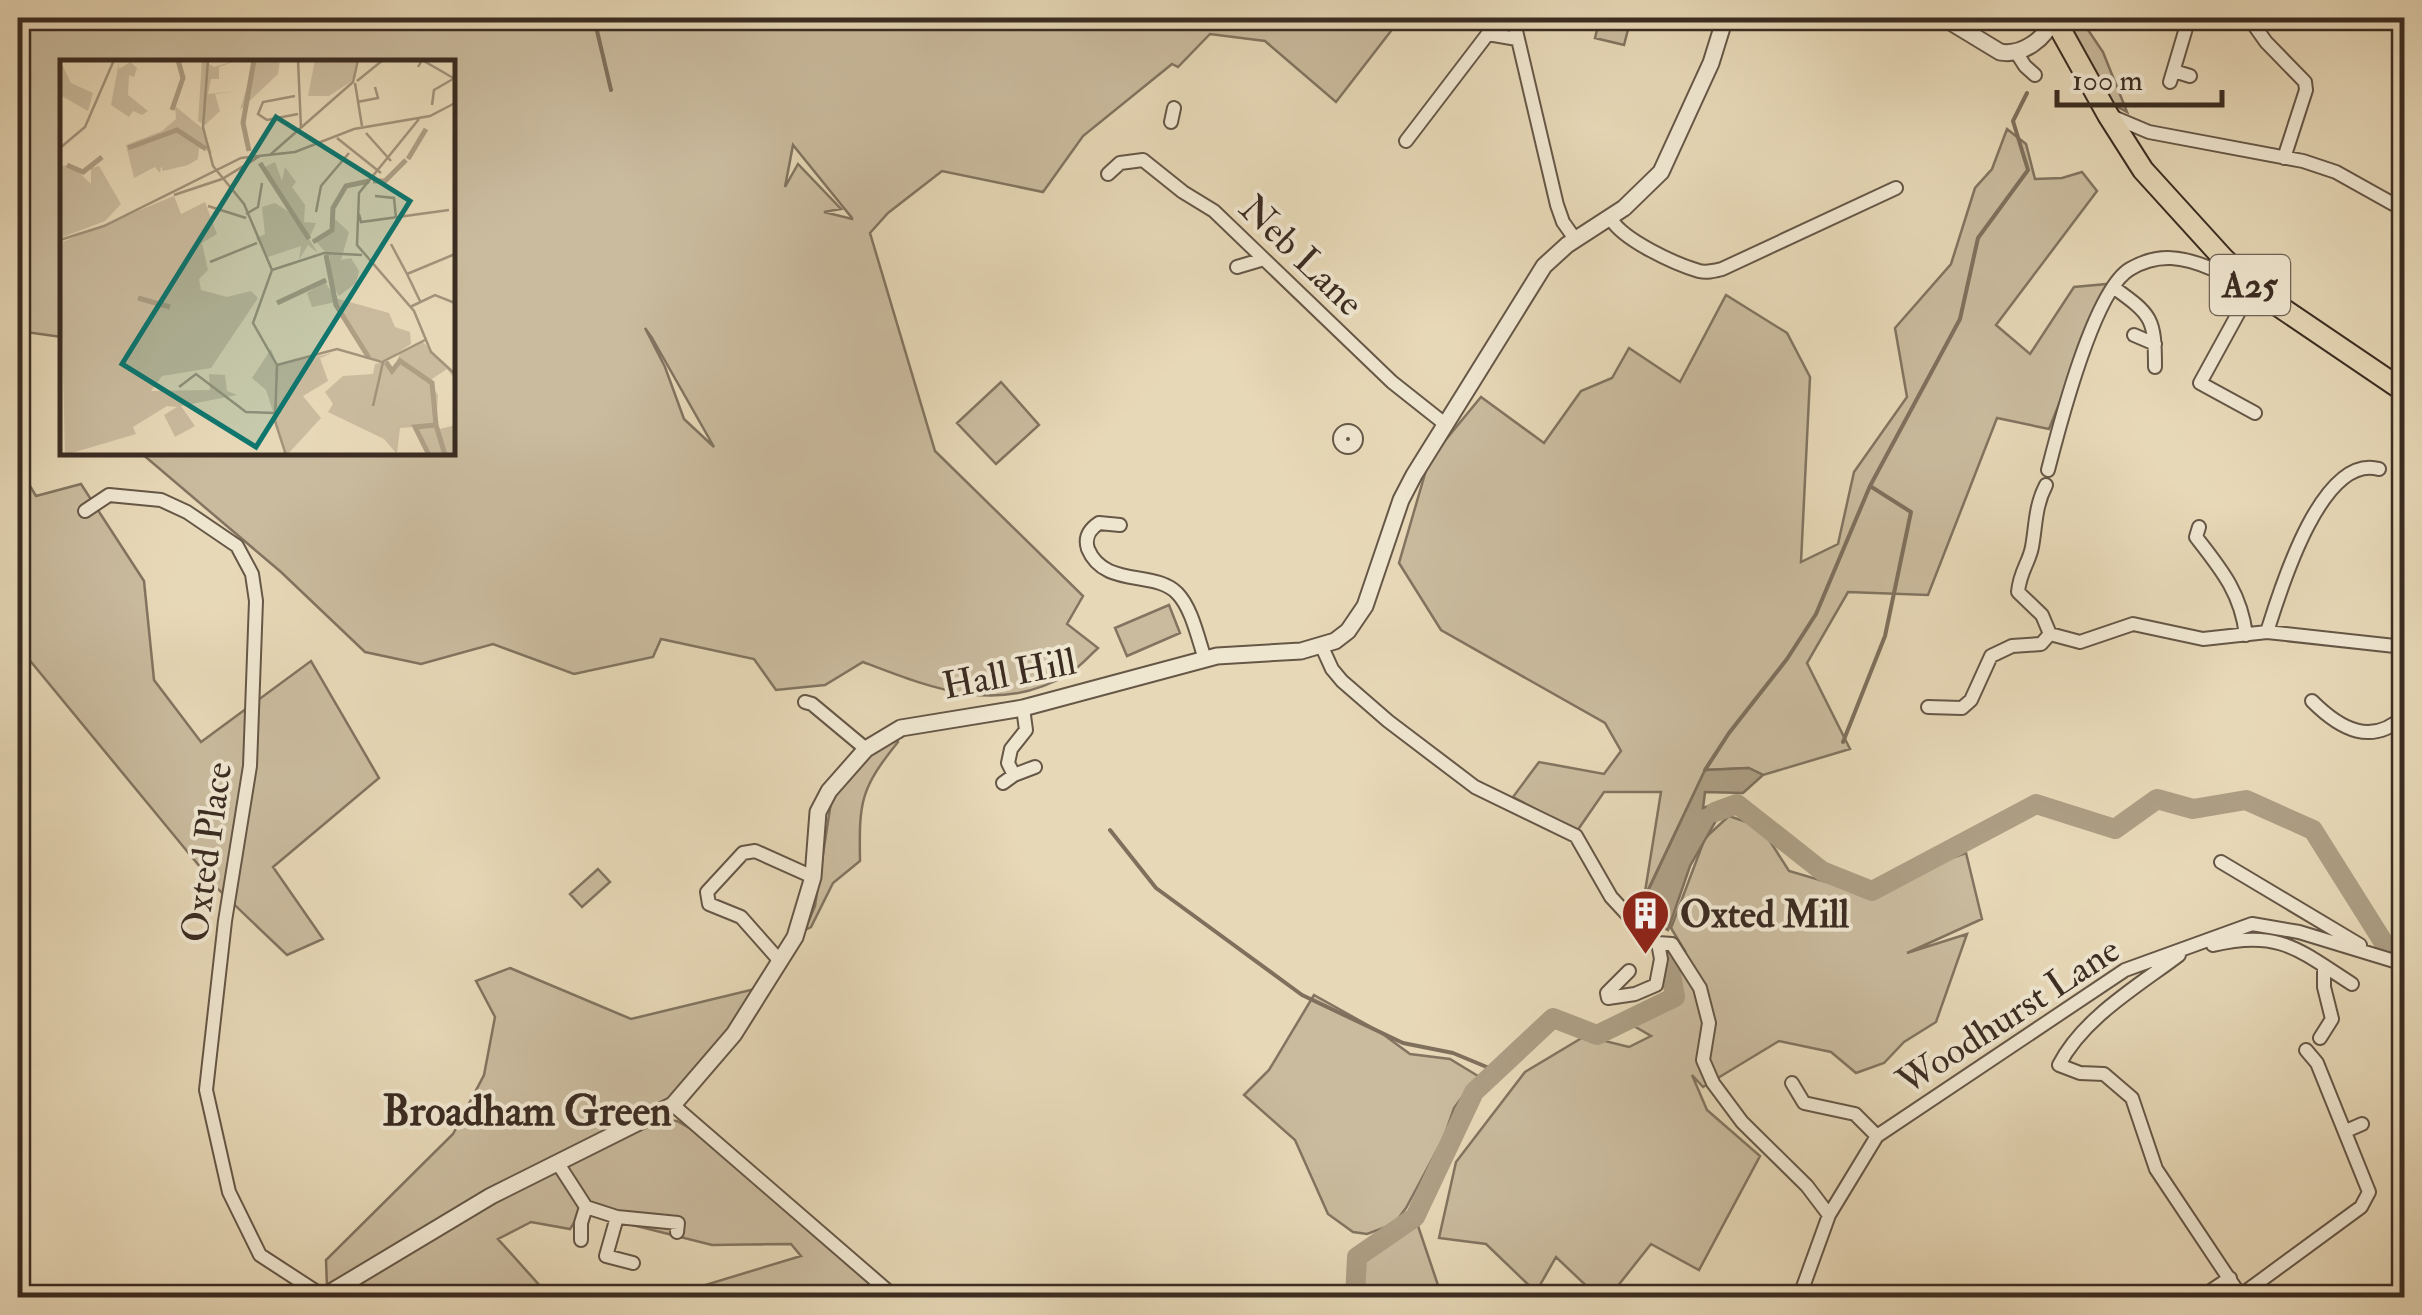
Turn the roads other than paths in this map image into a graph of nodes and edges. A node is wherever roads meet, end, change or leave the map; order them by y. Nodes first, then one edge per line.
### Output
1 (1500, 18) edge
2 (1513, 18) edge
3 (1725, 18) edge
4 (1944, 18) edge
5 (2054, 18) edge
6 (2189, 18) edge
7 (2249, 18) edge
8 (1488, 34) junction
9 (2040, 39) junction
10 (1517, 40) junction
11 (2016, 52) junction
12 (2078, 58) junction
13 (2035, 74) dead end
14 (2190, 76) dead end
15 (2108, 115) junction
16 (2146, 131) junction
17 (1406, 141) dead end
18 (2126, 144) junction
19 (2284, 158) junction
20 (1108, 174) dead end
21 (1896, 188) dead end
22 (2404, 210) edge
23 (1611, 218) junction
24 (1575, 239) junction
25 (2222, 258) junction
26 (1264, 259) junction
27 (1237, 267) dead end
28 (2113, 287) junction
29 (2258, 292) junction
30 (2134, 335) dead end
31 (2155, 344) junction
32 (2155, 367) dead end
33 (2239, 386) dead end
34 (2404, 391) edge
35 (2230, 400) junction
36 (2255, 413) dead end
37 (1445, 424) junction
38 (2048, 470) dead end
39 (2379, 470) dead end
40 (2046, 485) dead end
41 (85, 511) dead end
42 (1120, 525) dead end
43 (2194, 535) dead end
44 (2268, 632) junction
45 (2050, 634) junction
46 (2246, 635) junction
47 (2404, 646) edge
48 (1322, 647) junction
49 (1206, 658) junction
50 (2312, 701) dead end
51 (804, 702) dead end
52 (1023, 708) junction
53 (1928, 708) dead end
54 (2404, 716) edge
55 (866, 749) junction
56 (1035, 767) dead end
57 (2220, 862) dead end
58 (813, 876) junction
59 (1658, 942) junction
60 (2187, 949) junction
61 (2382, 958) junction
62 (779, 960) junction
63 (2404, 964) edge
64 (2324, 966) junction
65 (1630, 971) dead end
66 (2352, 984) dead end
67 (2320, 1038) dead end
68 (2306, 1050) dead end
69 (1792, 1083) dead end
70 (673, 1105) junction
71 (2362, 1124) dead end
72 (2346, 1132) junction
73 (1877, 1136) junction
74 (557, 1162) junction
75 (586, 1207) junction
76 (1829, 1215) junction
77 (617, 1216) junction
78 (677, 1232) dead end
79 (581, 1240) dead end
80 (633, 1263) dead end
81 (2230, 1278) junction
82 (2242, 1296) edge
83 (322, 1297) edge
84 (896, 1298) edge
85 (1799, 1298) edge
86 (2200, 1298) edge

1 - 8 street
2 - 10 street
3 - 23 street
4 - 11 street
5 - 9 street
5 - 12 main road, A25
6 - 14 street
7 - 19 street
8 - 10 street
8 - 17 street
9 - 11 street
9 - 12 street
10 - 24 street
11 - 13 street
12 - 15 main road, A25
15 - 16 street
15 - 18 main road, A25
16 - 18 street
16 - 19 street
18 - 25 main road, A25
19 - 22 street
20 - 26 street, Neb Lane
21 - 23 street
23 - 24 street
24 - 37 street
25 - 28 street
25 - 29 main road, A25
26 - 27 street
26 - 37 street, Neb Lane
28 - 31 street
28 - 38 street
29 - 34 main road, A25
29 - 35 street
30 - 31 street
31 - 32 street
33 - 35 street
35 - 36 street
37 - 48 street
39 - 44 street
40 - 45 street
41 - 83 street, Oxted Place
42 - 49 street
43 - 46 street
44 - 46 street
44 - 47 street
45 - 46 street
45 - 53 street
48 - 49 street, Hall Hill
48 - 59 street
49 - 52 street, Hall Hill
50 - 54 street
51 - 55 street
52 - 55 street, Hall Hill
52 - 56 street
55 - 58 street, Hall Hill
57 - 61 street
58 - 62 street, Hall Hill
58 - 62 street
59 - 65 street
59 - 76 street
60 - 61 street, Woodhurst Lane
60 - 64 street
60 - 73 street, Woodhurst Lane
60 - 81 street
61 - 63 street, Woodhurst Lane
62 - 70 street, Hall Hill
64 - 66 street
64 - 67 street
68 - 72 street
69 - 73 street
70 - 74 street
70 - 84 street
71 - 72 street
72 - 82 street
73 - 76 street, Woodhurst Lane
74 - 75 street
74 - 83 street
75 - 77 street
75 - 79 street
76 - 85 street, Woodhurst Lane
77 - 78 street
77 - 80 street
81 - 82 street
81 - 86 street

